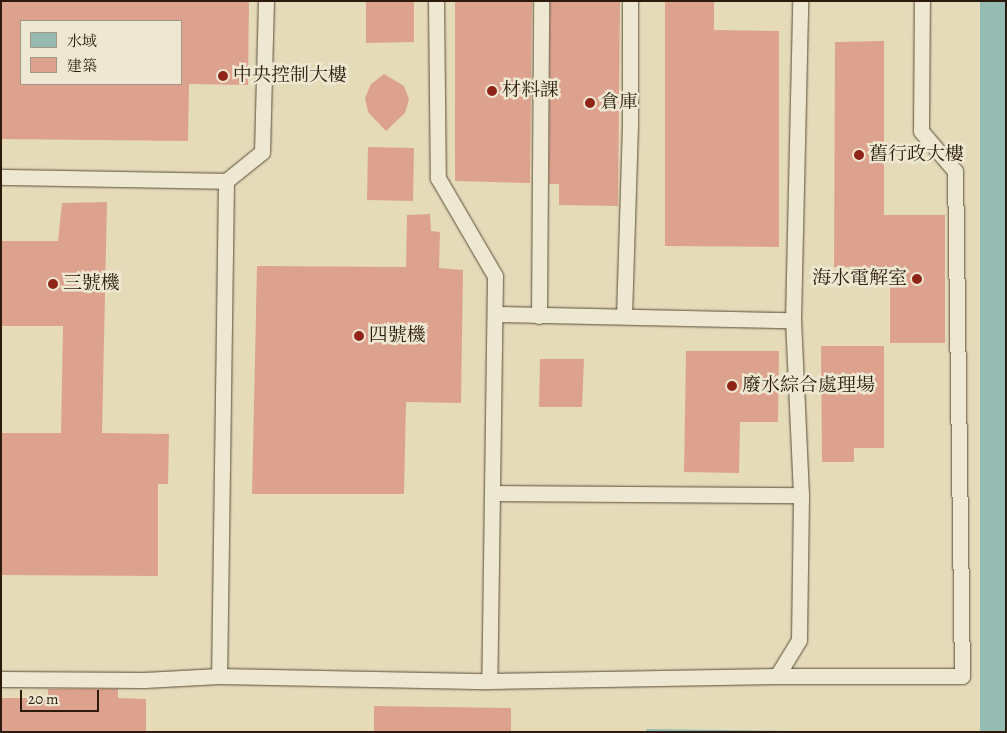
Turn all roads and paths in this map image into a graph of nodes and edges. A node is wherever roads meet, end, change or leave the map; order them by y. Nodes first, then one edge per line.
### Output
1 (266, 1) edge
2 (436, 1) edge
3 (541, 1) edge
4 (630, 1) edge
5 (800, 1) edge
6 (922, 1) edge
7 (1, 177) edge
8 (226, 181) junction
9 (495, 314) junction
10 (539, 316) junction
11 (624, 316) junction
12 (793, 320) junction
13 (493, 493) junction
14 (801, 495) junction
15 (219, 676) junction
16 (777, 676) junction
17 (1, 679) edge
18 (488, 681) junction

1 - 8 lane
2 - 9 lane
3 - 10 lane
4 - 11 lane
5 - 12 lane
6 - 16 lane
7 - 8 lane
8 - 15 lane
9 - 10 lane
9 - 13 lane
10 - 11 lane
11 - 12 lane
12 - 14 lane
13 - 14 lane
13 - 18 lane
14 - 16 lane
15 - 17 lane
15 - 18 lane
16 - 18 lane

